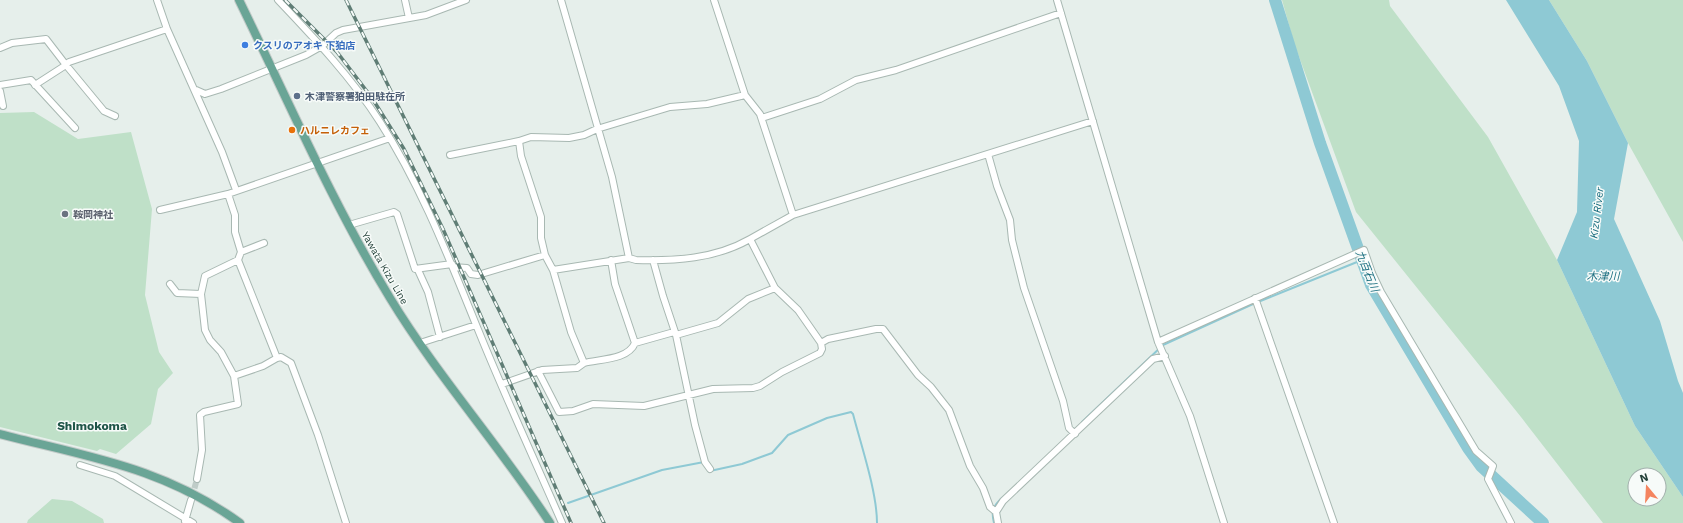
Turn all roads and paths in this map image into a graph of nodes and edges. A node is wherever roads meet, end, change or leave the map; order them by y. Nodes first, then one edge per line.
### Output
1 (157, 0) edge
2 (239, 0) edge
3 (278, 0) edge
4 (405, 0) edge
5 (466, 0) edge
6 (561, 0) edge
7 (714, 0) edge
8 (1057, 0) edge
9 (1061, 12) junction
10 (409, 18) junction
11 (167, 29) junction
12 (322, 46) junction
13 (0, 48) edge
14 (66, 65) junction
15 (272, 69) junction
16 (0, 85) edge
17 (35, 85) junction
18 (196, 90) junction
19 (0, 91) edge
20 (745, 94) junction
21 (3, 106) dead end
22 (115, 116) dead end
23 (762, 118) junction
24 (1093, 122) junction
25 (75, 128) dead end
26 (597, 129) junction
27 (390, 138) junction
28 (519, 141) junction
29 (988, 154) junction
30 (450, 155) dead end
31 (318, 163) junction
32 (236, 190) junction
33 (228, 194) junction
34 (160, 210) dead end
35 (793, 215) junction
36 (349, 225) junction
37 (750, 239) junction
38 (264, 243) dead end
39 (241, 252) junction
40 (545, 255) junction
41 (630, 258) junction
42 (238, 260) junction
43 (611, 260) junction
44 (654, 260) junction
45 (452, 266) junction
46 (418, 270) junction
47 (553, 270) junction
48 (170, 284) dead end
49 (775, 288) junction
50 (202, 294) junction
51 (1256, 298) junction
52 (476, 325) junction
53 (675, 334) junction
54 (440, 337) junction
55 (1158, 342) junction
56 (420, 343) junction
57 (635, 343) junction
58 (821, 343) junction
59 (1165, 356) junction
60 (277, 358) junction
61 (584, 363) junction
62 (538, 371) junction
63 (234, 376) junction
64 (502, 384) junction
65 (688, 394) junction
66 (0, 434) edge
67 (1074, 434) junction
68 (80, 465) dead end
69 (710, 469) dead end
70 (197, 479) tunnel mouth
71 (191, 500) tunnel mouth
72 (996, 512) junction
73 (185, 521) edge
74 (193, 523) edge
75 (240, 523) edge
76 (346, 523) edge
77 (550, 523) edge
78 (562, 523) edge
79 (998, 523) edge
80 (1224, 523) edge
81 (1334, 523) edge
82 (1511, 523) edge

1 - 11 street
2 - 15 main road, Yawata Kizu Line
3 - 12 street
4 - 10 street
5 - 10 street
6 - 26 street
7 - 20 street
8 - 9 street
9 - 23 street
9 - 24 street
10 - 12 street
11 - 14 street
11 - 18 street
12 - 15 street
12 - 27 street
13 - 14 street
14 - 17 street
14 - 22 street
15 - 18 street
15 - 31 main road, Yawata Kizu Line
16 - 17 street
17 - 25 street
18 - 32 street
19 - 21 street
20 - 23 street
20 - 26 street
23 - 35 street
24 - 29 street
24 - 55 street
26 - 28 street
26 - 41 street
27 - 31 street
27 - 45 street
28 - 30 street
28 - 40 street
29 - 35 street
29 - 67 street
31 - 32 street
31 - 36 main road, Yawata Kizu Line
32 - 33 street
33 - 34 street
33 - 39 street
35 - 37 street
36 - 46 street
36 - 56 main road, Yawata Kizu Line
37 - 44 street
37 - 49 street
38 - 39 street
39 - 42 street
40 - 45 street
40 - 47 street
41 - 43 street
41 - 44 street
42 - 50 street
42 - 60 street
43 - 47 street
43 - 57 street
44 - 53 street
45 - 46 street
45 - 52 street
46 - 54 street
47 - 61 street
48 - 50 street
49 - 53 street
49 - 58 street
50 - 63 street
51 - 55 street
51 - 81 street
51 - 82 street
52 - 54 street
52 - 64 street
53 - 57 street
53 - 65 street
54 - 56 street
55 - 59 street
56 - 77 main road, Yawata Kizu Line
57 - 61 street
58 - 65 street
58 - 72 street
59 - 67 street
59 - 80 street
60 - 63 street
60 - 76 street
61 - 62 street
62 - 64 street
62 - 65 street
63 - 70 street
64 - 78 street
65 - 69 street
66 - 75 main road
67 - 72 street
68 - 73 street
71 - 73 street
72 - 79 street
73 - 74 street

